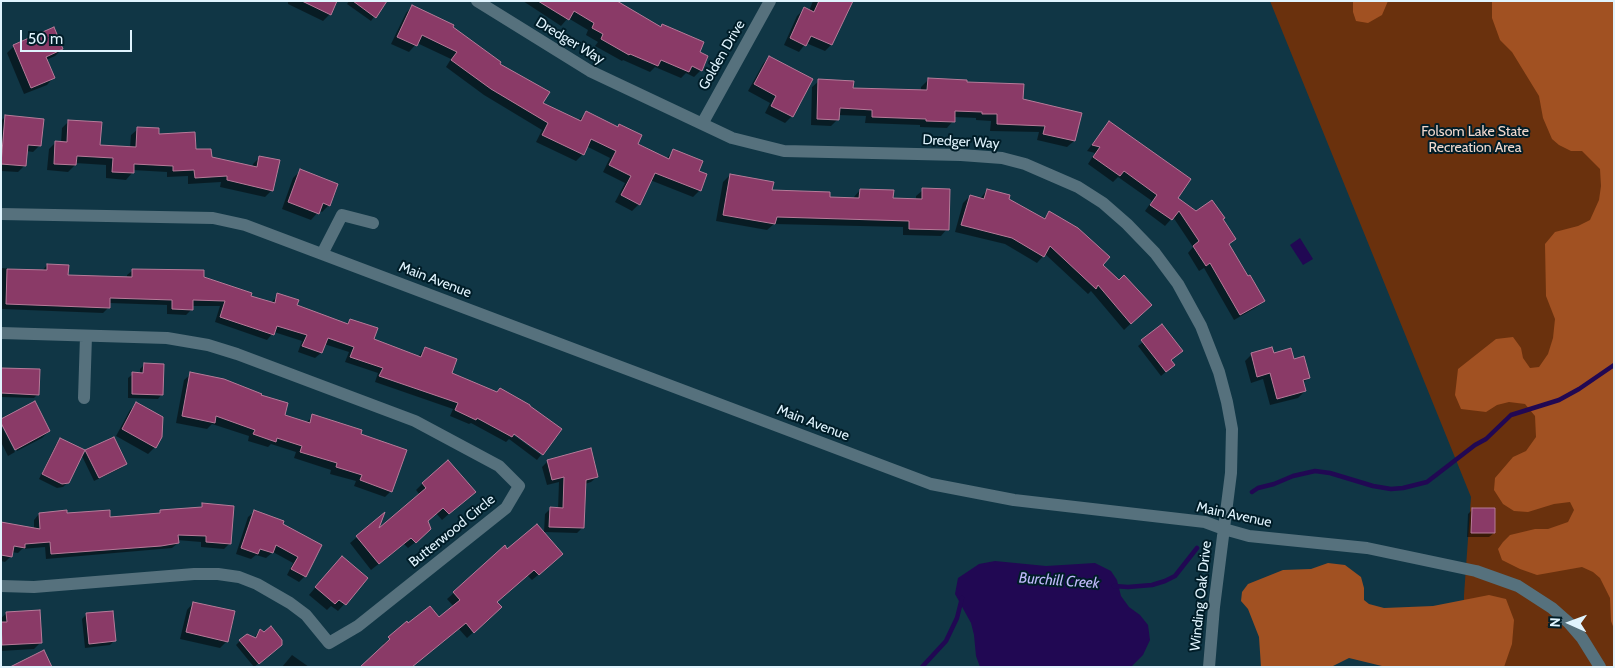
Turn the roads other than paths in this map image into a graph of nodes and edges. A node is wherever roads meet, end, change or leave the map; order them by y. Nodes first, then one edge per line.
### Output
1 (477, 1) edge
2 (770, 1) edge
3 (702, 124) junction
4 (1, 214) edge
5 (372, 223) dead end
6 (322, 254) junction
7 (1, 334) edge
8 (86, 336) junction
9 (84, 398) dead end
10 (1224, 529) junction
11 (1, 586) edge
12 (1209, 667) edge
13 (1600, 667) edge

1 - 3 street, Dredger Way
2 - 3 street, Golden Drive
3 - 10 street, Dredger Way
4 - 6 street, Main Avenue
5 - 6 street
6 - 10 street, Main Avenue
7 - 8 street, Butterwood Circle
8 - 9 street
8 - 11 street, Butterwood Circle
10 - 12 street, Winding Oak Drive
10 - 13 street, Main Avenue

